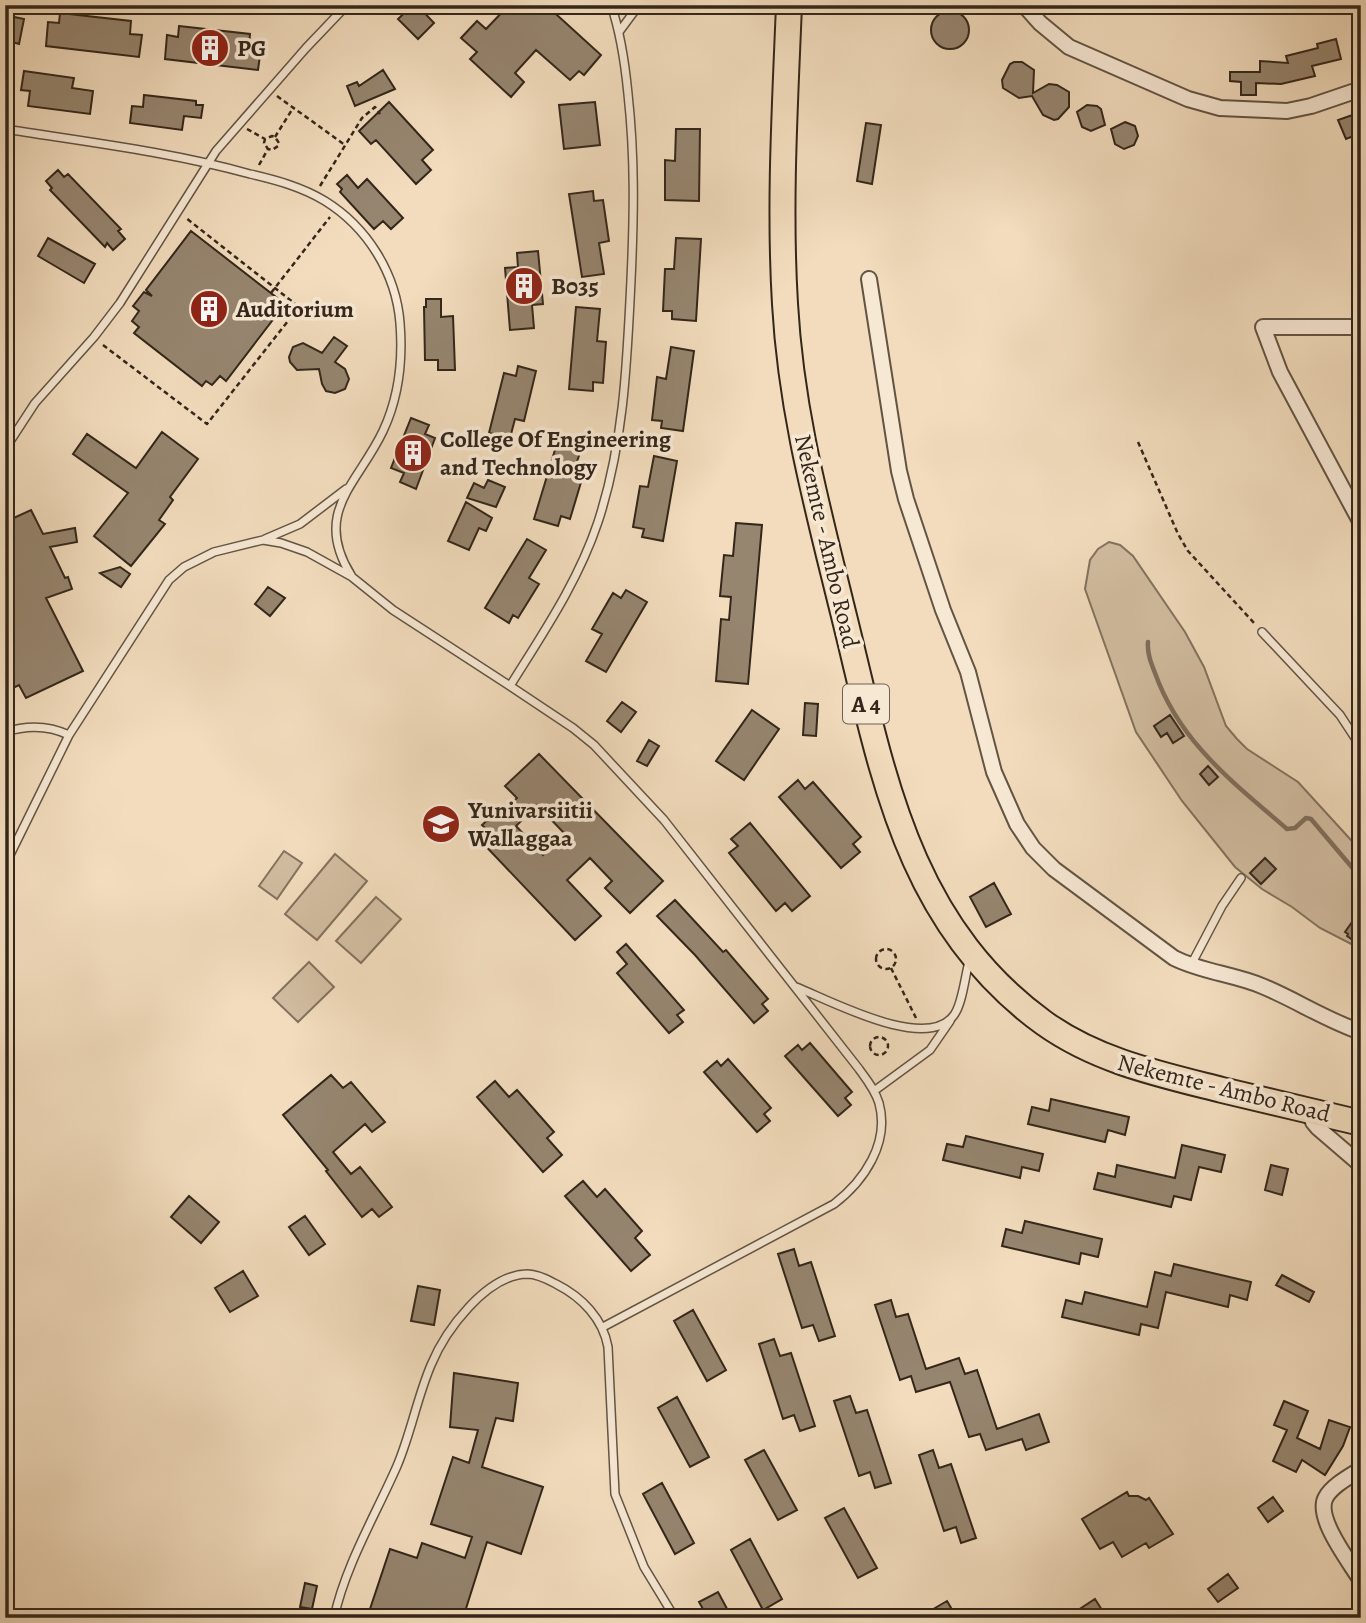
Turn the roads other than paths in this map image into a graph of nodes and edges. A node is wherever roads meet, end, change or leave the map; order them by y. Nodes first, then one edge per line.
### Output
1 (347, 5) edge
2 (611, 5) edge
3 (639, 5) edge
4 (789, 5) edge
5 (1024, 5) edge
6 (619, 32) junction
7 (1361, 89) edge
8 (5, 128) edge
9 (209, 162) junction
10 (869, 279) dead end
11 (1361, 327) edge
12 (5, 449) edge
13 (347, 489) junction
14 (1361, 523) edge
15 (263, 540) junction
16 (352, 577) junction
17 (1262, 632) road end
18 (510, 686) junction
19 (5, 732) edge
20 (69, 734) junction
21 (1361, 747) edge
22 (5, 864) edge
23 (1241, 878) dead end
24 (971, 954) junction
25 (1191, 966) junction
26 (796, 986) junction
27 (950, 1020) junction
28 (1361, 1032) edge
29 (874, 1091) junction
30 (1310, 1111) junction
31 (1361, 1123) edge
32 (1361, 1165) edge
33 (603, 1327) junction
34 (1361, 1469) edge
35 (1361, 1581) edge
36 (5, 1616) edge
37 (11, 1618) edge
38 (334, 1618) edge
39 (675, 1618) edge

1 - 9 lane
2 - 6 lane
3 - 6 lane
4 - 24 highway, Nekemte - Ambo Road / A 4
5 - 7 street
6 - 18 lane
8 - 9 lane
9 - 12 lane
9 - 13 lane
10 - 25 street
11 - 14 street
13 - 15 lane
13 - 16 lane
15 - 16 lane
15 - 20 lane
16 - 18 lane
17 - 21 lane
18 - 26 lane
19 - 20 lane
20 - 22 lane
23 - 25 lane
24 - 27 lane
24 - 30 highway, Nekemte - Ambo Road / A 4
25 - 28 street
26 - 27 lane
26 - 29 lane
27 - 29 lane
29 - 33 lane
30 - 31 highway, Nekemte - Ambo Road / A 4
30 - 32 street
33 - 38 lane
33 - 39 lane
34 - 35 street
36 - 37 lane

